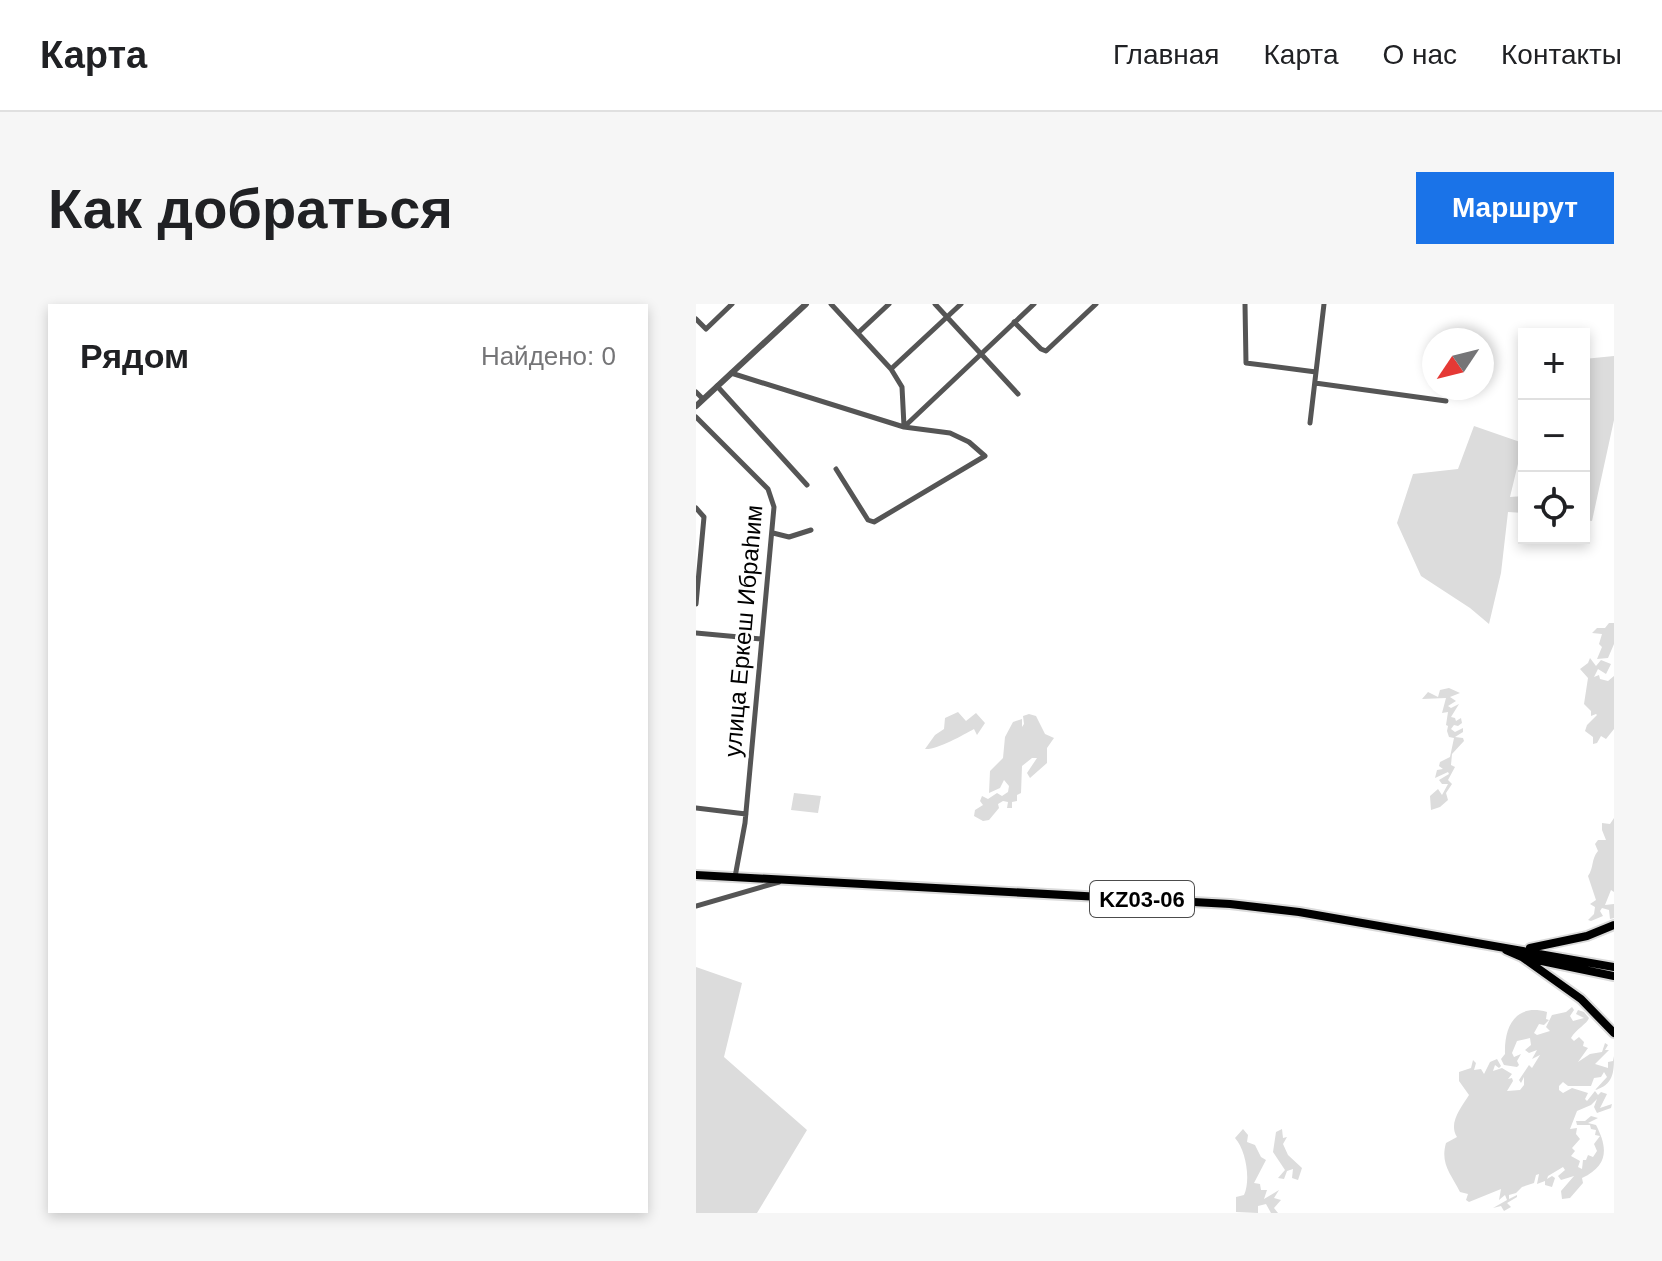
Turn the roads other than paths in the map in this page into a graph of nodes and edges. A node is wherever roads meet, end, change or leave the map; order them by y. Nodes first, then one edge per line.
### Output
1 (732, 304) edge
2 (806, 304) edge
3 (831, 304) edge
4 (889, 304) edge
5 (935, 304) edge
6 (961, 304) edge
7 (1034, 304) edge
8 (1096, 304) edge
9 (1245, 304) edge
10 (1324, 304) edge
11 (947, 317) junction
12 (696, 319) edge
13 (1014, 322) junction
14 (859, 332) junction
15 (981, 354) junction
16 (891, 369) junction
17 (1316, 372) junction
18 (731, 373) junction
19 (1315, 383) junction
20 (717, 386) junction
21 (696, 392) edge
22 (1018, 394) dead end
23 (703, 399) junction
24 (1446, 401) dead end
25 (696, 406) edge
26 (696, 417) edge
27 (1310, 423) dead end
28 (904, 427) junction
29 (836, 469) dead end
30 (807, 485) dead end
31 (696, 508) edge
32 (811, 530) dead end
33 (773, 533) junction
34 (696, 604) edge
35 (696, 633) edge
36 (761, 639) junction
37 (696, 808) edge
38 (746, 814) junction
39 (696, 875) edge
40 (735, 877) junction
41 (782, 881) junction
42 (696, 906) edge
43 (1614, 925) edge
44 (1523, 953) junction
45 (1614, 967) edge
46 (1614, 976) edge
47 (1614, 1033) edge

1 - 12 street
2 - 18 street
3 - 14 street
4 - 14 street
5 - 11 street
6 - 11 street
7 - 13 street
8 - 13 street
9 - 17 street
10 - 17 street
11 - 15 street
11 - 16 street
13 - 15 street
14 - 16 street
15 - 22 street
15 - 28 street
16 - 28 street
17 - 19 street
18 - 20 street
18 - 28 street
19 - 24 street
19 - 27 street
20 - 23 street
20 - 30 street
21 - 23 street
23 - 25 street
26 - 33 street, улица Еркеш Ибраһим
28 - 29 street
31 - 34 street
32 - 33 street
33 - 36 street, улица Еркеш Ибраһим
35 - 36 street
36 - 38 street, улица Еркеш Ибраһим
37 - 38 street
38 - 40 street, улица Еркеш Ибраһим
39 - 40 main road, KZ03-06
40 - 41 main road, KZ03-06
41 - 42 street
41 - 44 main road, KZ03-06
43 - 44 main road
44 - 45 main road, KZ03-06
44 - 46 main road, KZ03-06
44 - 47 main road

